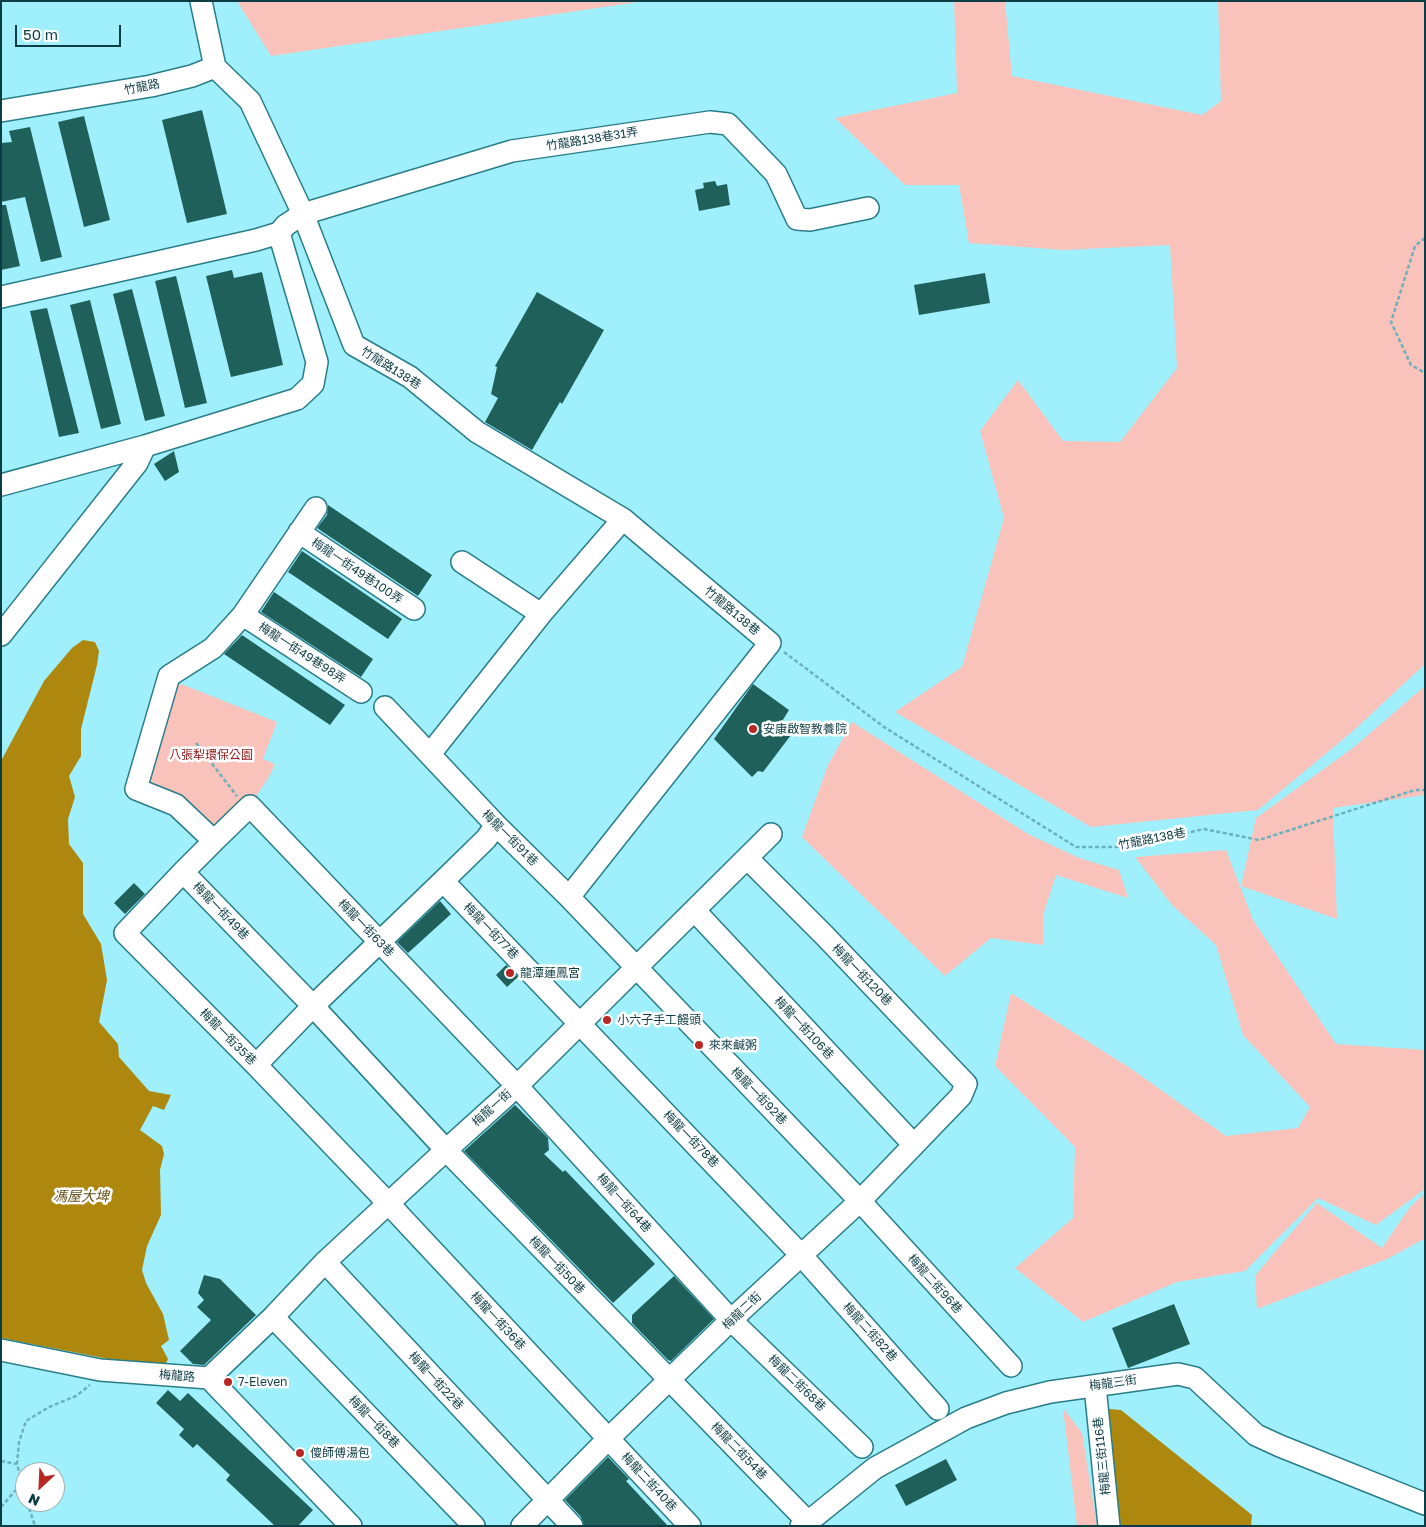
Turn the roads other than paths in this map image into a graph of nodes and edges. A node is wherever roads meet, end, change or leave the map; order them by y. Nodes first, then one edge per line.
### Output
1 (201, 1) edge
2 (215, 67) junction
3 (1, 111) edge
4 (868, 208) dead end
5 (303, 214) junction
6 (279, 233) junction
7 (1, 297) edge
8 (145, 446) junction
9 (1, 485) edge
10 (316, 508) dead end
11 (623, 519) junction
12 (300, 532) junction
13 (462, 562) dead end
14 (414, 610) dead end
15 (541, 614) junction
16 (242, 615) junction
17 (1, 635) edge
18 (361, 692) dead end
19 (384, 707) dead end
20 (430, 754) junction
21 (496, 825) junction
22 (771, 834) dead end
23 (214, 841) junction
24 (748, 858) junction
25 (183, 872) junction
26 (443, 881) junction
27 (568, 896) junction
28 (695, 911) junction
29 (380, 942) junction
30 (637, 969) junction
31 (313, 1006) junction
32 (581, 1024) junction
33 (256, 1065) junction
34 (517, 1086) junction
35 (961, 1096) joint
36 (914, 1145) junction
37 (446, 1150) junction
38 (860, 1201) junction
39 (388, 1203) junction
40 (801, 1255) junction
41 (325, 1262) junction
42 (273, 1317) junction
43 (732, 1320) junction
44 (1, 1350) edge
45 (1011, 1366) dead end
46 (209, 1378) junction
47 (669, 1380) junction
48 (1095, 1386) junction
49 (938, 1409) dead end
50 (608, 1439) junction
51 (862, 1447) dead end
52 (547, 1499) junction
53 (1425, 1504) edge
54 (805, 1524) edge
55 (351, 1526) edge
56 (474, 1526) edge
57 (522, 1526) edge
58 (572, 1526) edge
59 (690, 1526) edge
60 (1109, 1526) edge

1 - 2 street
2 - 3 street, 竹龍路
2 - 5 street, 竹龍路138巷
4 - 5 street, 竹龍路138巷31弄
5 - 6 street, 竹龍路138巷31弄
5 - 11 street, 竹龍路138巷
6 - 7 street
6 - 8 street
8 - 9 street
8 - 17 street
10 - 12 street
11 - 15 street
11 - 27 street, 竹龍路138巷
12 - 14 street, 梅龍一街49巷100弄
12 - 16 street
13 - 15 street
15 - 20 street
16 - 18 street, 梅龍一街49巷98弄
16 - 23 street
19 - 20 street, 梅龍一街91巷
20 - 21 street, 梅龍一街91巷
21 - 26 street
21 - 27 street, 梅龍一街91巷
22 - 24 street, 梅龍一街
23 - 25 street, 梅龍一街49巷
23 - 29 street, 梅龍一街63巷
24 - 28 street, 梅龍一街
24 - 35 street, 梅龍一街120巷
25 - 31 street, 梅龍一街49巷
25 - 33 street, 梅龍一街35巷
26 - 29 street
26 - 32 street, 梅龍一街77巷
27 - 30 street, 梅龍一街91巷
28 - 30 street, 梅龍一街
28 - 36 street, 梅龍一街106巷
29 - 31 street
29 - 34 street, 梅龍一街63巷
30 - 32 street, 梅龍一街
30 - 38 street, 梅龍一街92巷
31 - 33 street
31 - 37 street, 梅龍一街49巷
32 - 34 street, 梅龍一街
32 - 40 street, 梅龍一街78巷
33 - 39 street, 梅龍一街35巷
34 - 37 street, 梅龍一街
34 - 43 street, 梅龍一街64巷
35 - 36 street, 梅龍二街
36 - 38 street, 梅龍二街
37 - 39 street, 梅龍一街
37 - 47 street, 梅龍一街50巷
38 - 40 street, 梅龍二街
38 - 45 street, 梅龍二街96巷
39 - 41 street, 梅龍一街
39 - 50 street, 梅龍一街36巷
40 - 43 street, 梅龍二街
40 - 49 street, 梅龍二街82巷
41 - 42 street, 梅龍一街
41 - 52 street, 梅龍一街22巷
42 - 46 street, 梅龍一街
42 - 56 street, 梅龍一街8巷
43 - 47 street, 梅龍二街
43 - 51 street, 梅龍二街68巷
44 - 46 street, 梅龍路
46 - 55 street, 梅龍路
47 - 50 street, 梅龍二街
47 - 54 street, 梅龍二街54巷
48 - 53 street, 梅龍三街
48 - 54 street, 梅龍三街
48 - 60 street, 梅龍三街116巷
50 - 52 street, 梅龍二街
50 - 59 street, 梅龍二街40巷
52 - 57 street, 梅龍二街
52 - 58 street, 梅龍一街22巷

